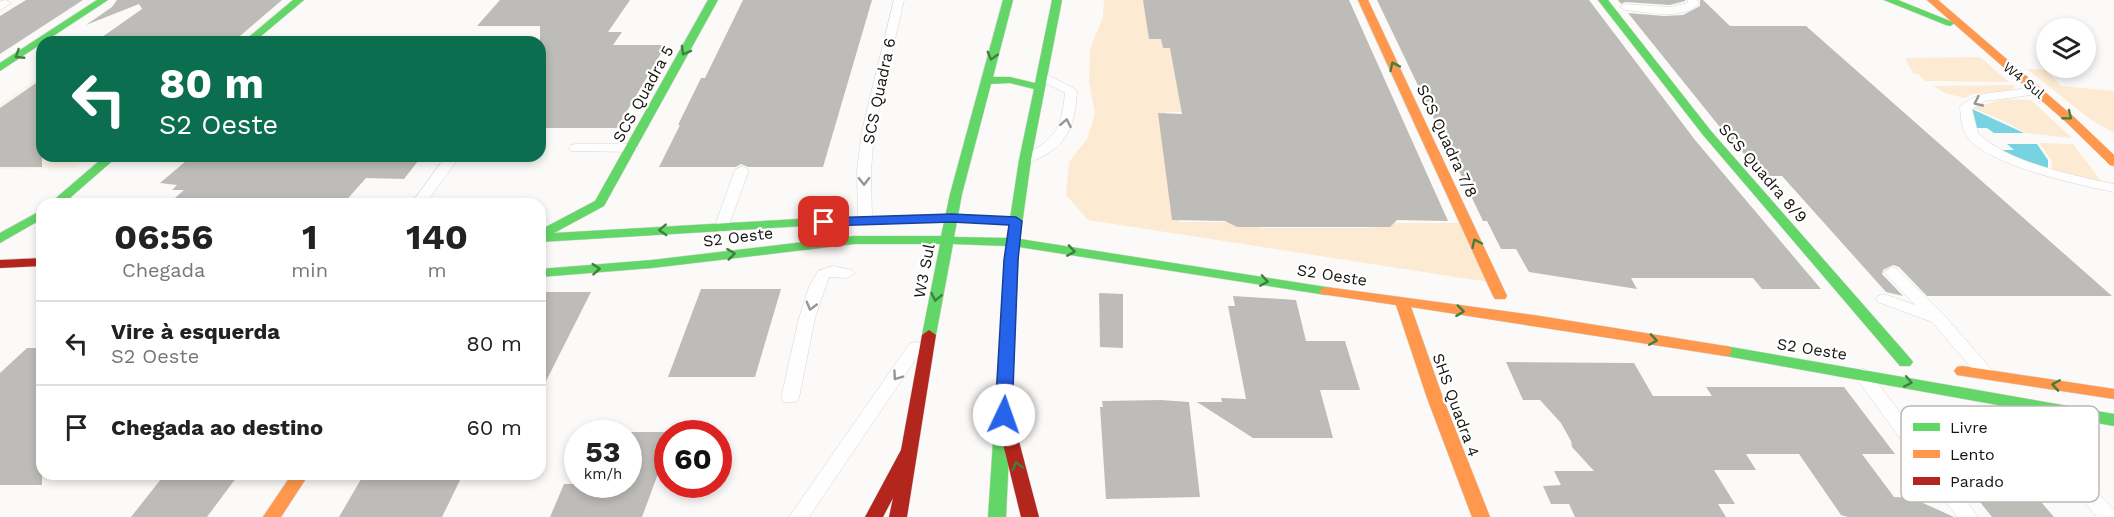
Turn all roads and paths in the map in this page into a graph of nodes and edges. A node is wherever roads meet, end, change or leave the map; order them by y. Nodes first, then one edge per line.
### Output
1 (103, 0) edge
2 (299, 0) edge
3 (713, 0) edge
4 (899, 0) edge
5 (1008, 0) edge
6 (1057, 0) edge
7 (1364, 0) edge
8 (1604, 0) edge
9 (1692, 0) edge
10 (1888, 0) edge
11 (1932, 0) edge
12 (1625, 7) dead end
13 (1958, 26) junction
14 (48, 36) edge
15 (255, 36) edge
16 (36, 44) edge
17 (0, 68) edge
18 (985, 81) junction
19 (1041, 81) junction
20 (2034, 88) junction
21 (2088, 132) junction
22 (2114, 142) edge
23 (576, 148) dead end
24 (632, 148) junction
25 (1025, 160) junction
26 (105, 162) edge
27 (449, 162) edge
28 (2114, 162) edge
29 (742, 170) dead end
30 (2114, 188) edge
31 (63, 198) edge
32 (422, 198) edge
33 (36, 218) edge
34 (604, 218) junction
35 (859, 220) joint
36 (25, 226) junction
37 (721, 228) junction
38 (546, 234) edge
39 (546, 234) edge
40 (0, 239) edge
41 (947, 240) junction
42 (1013, 242) junction
43 (36, 255) edge
44 (36, 261) edge
45 (0, 264) edge
46 (652, 264) junction
47 (1892, 272) dead end
48 (546, 273) edge
49 (847, 273) dead end
50 (1499, 296) dead end
51 (1884, 299) dead end
52 (1402, 303) junction
53 (1938, 319) junction
54 (930, 327) junction
55 (1881, 358) dead end
56 (1946, 368) dead end
57 (1862, 374) junction
58 (1986, 374) junction
59 (2114, 394) edge
60 (790, 398) dead end
61 (2114, 405) edge
62 (2037, 406) edge
63 (1004, 415) junction
64 (2108, 419) edge
65 (1901, 427) edge
66 (2113, 436) edge
67 (907, 454) junction
68 (297, 480) edge
69 (1957, 502) edge
70 (2095, 502) edge
71 (272, 517) edge
72 (799, 517) edge
73 (874, 517) edge
74 (898, 517) edge
75 (997, 517) edge
76 (1030, 517) edge
77 (1481, 517) edge
78 (1968, 517) edge
79 (2109, 517) edge

1 -> 14 main road
2 - 15 main road
3 -> 24 main road, SCS Quadra 5
4 -> 35 lane, SCS Quadra 6
5 -> 18 main road, W3 Sul
6 - 19 main road
50 -> 7 main road, SCS Quadra 7/8
8 - 55 main road, SCS Quadra 8/9
9 - 12 lane
10 - 13 main road
11 - 13 main road, W4 Sul
13 - 20 main road, W4 Sul
16 -> 17 main road
18 - 19 main road
18 - 41 main road, W3 Sul
19 - 25 main road
25 -> 19 lane
20 -> 21 main road, W4 Sul
20 -> 30 lane
21 - 22 main road
21 - 28 main road, W4 Sul
23 - 24 lane
24 - 34 main road, SCS Quadra 5
25 - 42 main road
26 - 31 main road
27 - 32 lane
29 - 37 lane
33 - 36 main road
37 -> 34 main road, S2 Oeste
34 - 38 main road
34 - 39 main road, S2 Oeste
34 - 46 main road
35 - 37 main road, S2 Oeste
36 - 40 main road
36 - 43 main road
41 - 42 main road, S2 Oeste
46 -> 41 main road, S2 Oeste
41 -> 54 main road, W3 Sul
42 -> 52 main road, S2 Oeste
42 - 63 main road
44 - 45 main road
48 -> 46 main road, S2 Oeste
47 - 53 lane
49 -> 60 lane
51 - 53 lane
52 -> 57 main road, S2 Oeste
52 - 77 main road, SHS Quadra 4
53 - 58 lane
54 - 67 main road, W3 Sul
54 -> 72 lane
56 - 58 main road
57 -> 62 main road, S2 Oeste
57 - 65 lane
59 -> 58 main road
61 - 64 main road
63 - 75 main road
76 -> 63 main road
64 - 66 main road
67 - 73 main road
67 - 74 main road, W3 Sul
68 - 71 main road
69 - 78 lane
70 - 79 lane

